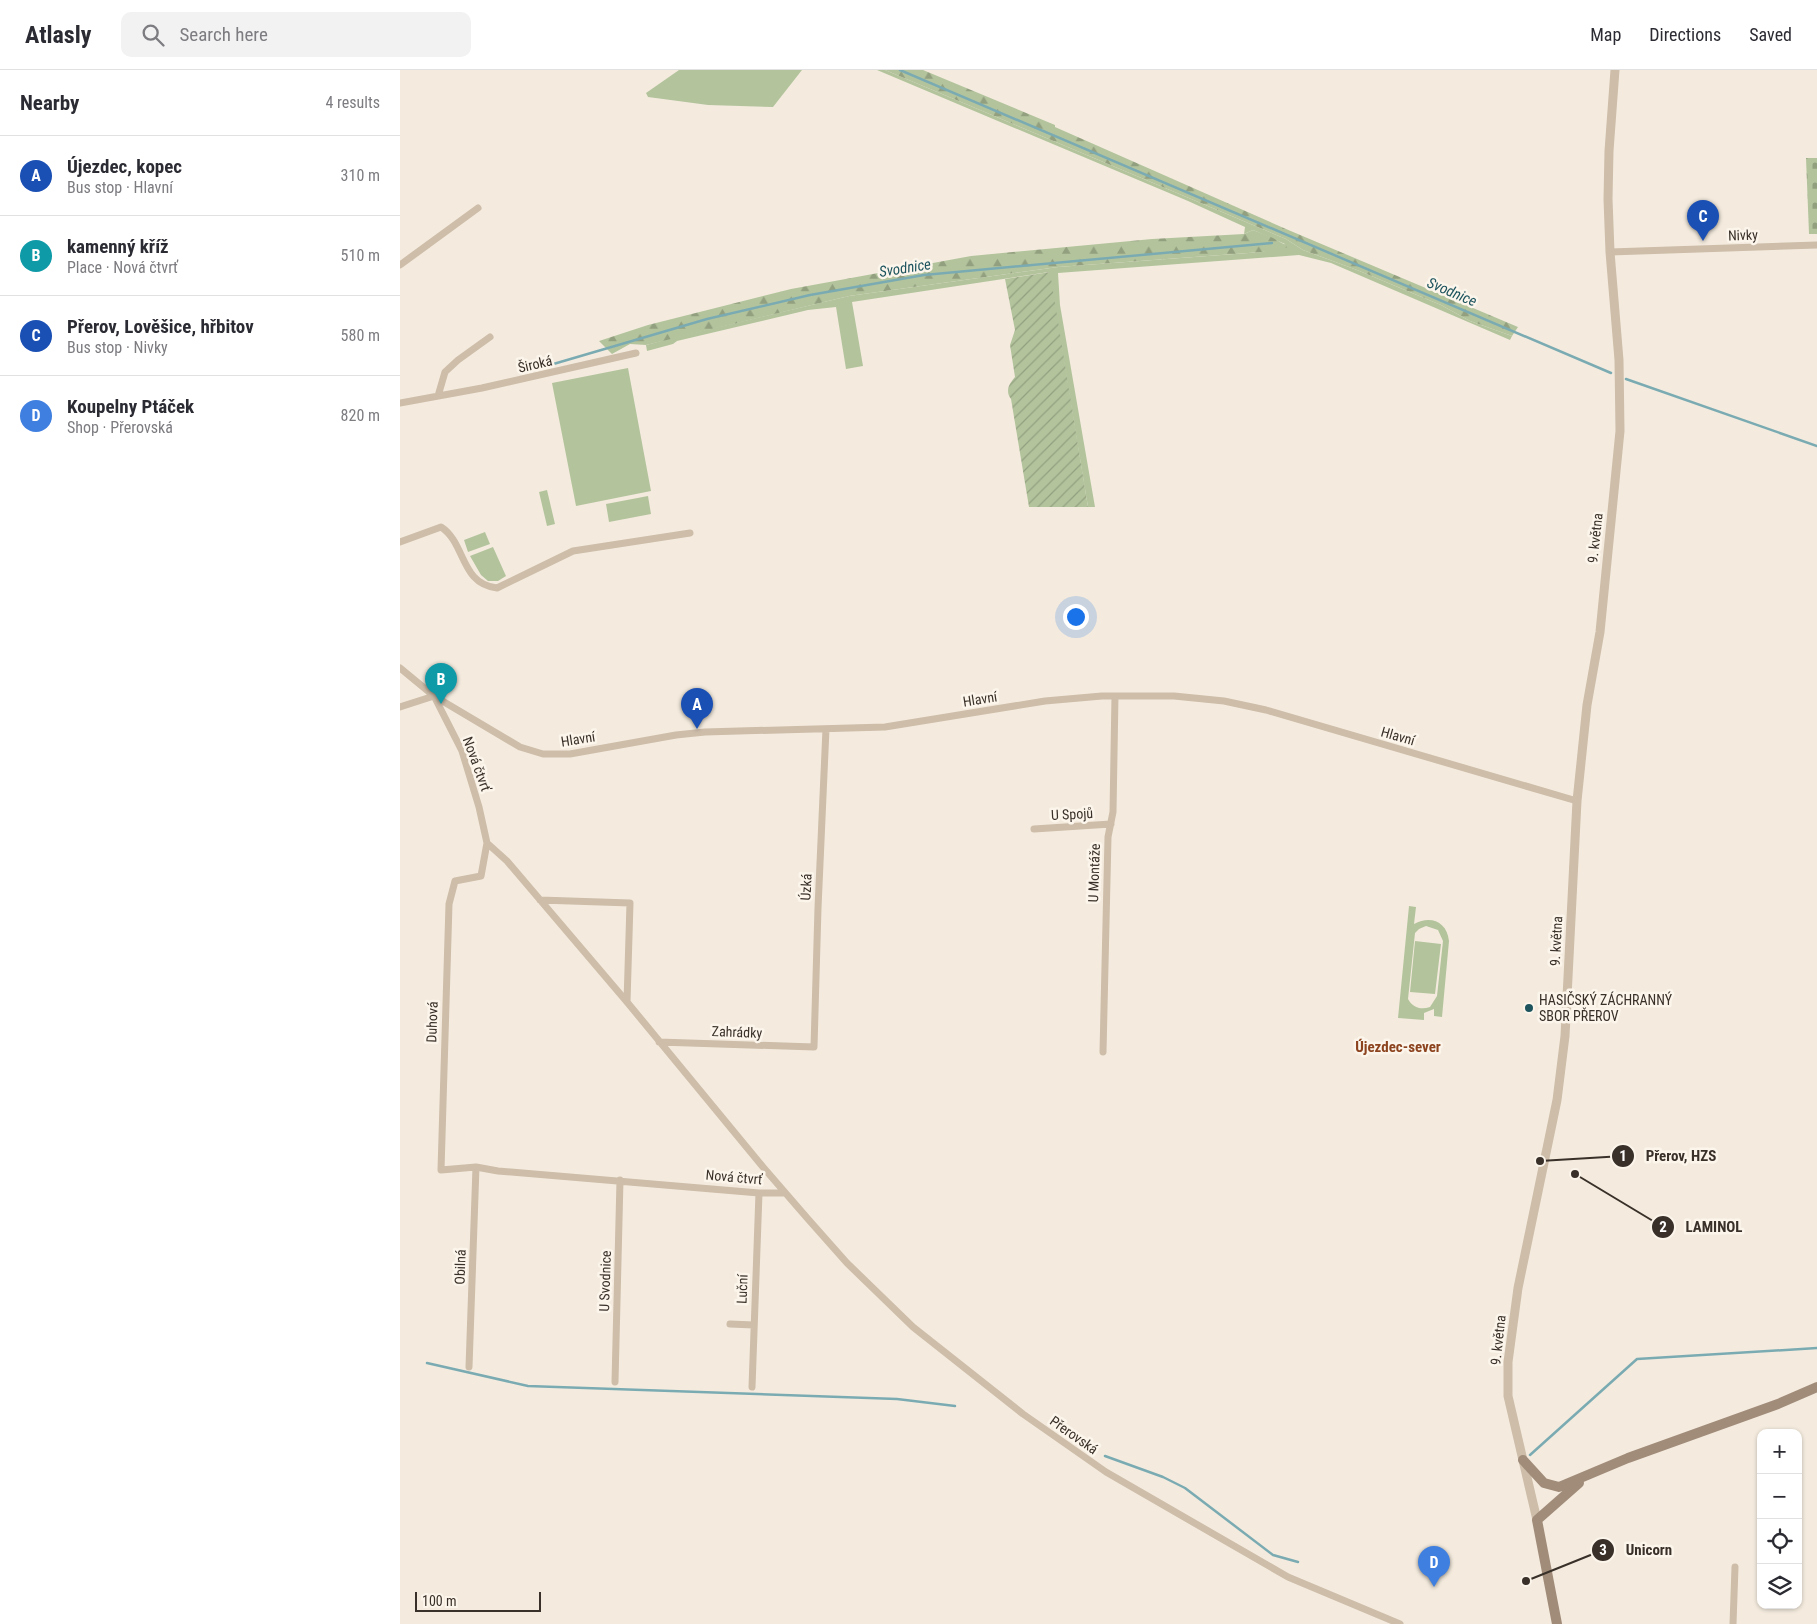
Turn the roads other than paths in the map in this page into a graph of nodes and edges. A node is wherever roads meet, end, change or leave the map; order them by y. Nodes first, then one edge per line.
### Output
1 (1615, 70) edge
2 (478, 208) dead end
3 (1817, 245) edge
4 (1610, 252) junction
5 (400, 266) edge
6 (490, 337) dead end
7 (636, 353) dead end
8 (438, 396) junction
9 (400, 403) edge
10 (690, 533) dead end
11 (400, 542) edge
12 (400, 668) edge
13 (434, 696) junction
14 (1115, 696) junction
15 (400, 707) edge
16 (826, 729) junction
17 (1577, 801) junction
18 (1110, 824) junction
19 (1034, 829) dead end
20 (487, 843) junction
21 (455, 881) joint
22 (540, 900) junction
23 (627, 1002) junction
24 (659, 1042) junction
25 (814, 1047) joint
26 (1103, 1052) dead end
27 (440, 1164) joint
28 (476, 1167) junction
29 (620, 1180) junction
30 (759, 1192) junction
31 (785, 1193) junction
32 (730, 1324) dead end
33 (754, 1325) junction
34 (470, 1367) dead end
35 (614, 1382) dead end
36 (752, 1387) dead end
37 (1817, 1387) edge
38 (1523, 1460) junction
39 (1597, 1471) junction
40 (1537, 1520) junction
41 (1735, 1567) dead end
42 (1400, 1624) edge
43 (1557, 1624) edge
44 (1733, 1624) edge

1 - 4 street, 9. května
2 - 5 street
3 - 4 street, Nivky
4 - 17 street, 9. května
6 - 8 street
7 - 8 street, Široká
8 - 9 street, Široká
10 - 11 street
12 - 13 street, Hlavní
13 - 15 street
13 - 16 street, Hlavní
13 - 20 street, Nová čtvrť
14 - 16 street, Hlavní
14 - 17 street, Hlavní
14 - 18 street, U Montáže
16 - 25 street, Úzká
17 - 38 street, 9. května
18 - 19 street, U Spojů
18 - 26 street, U Montáže
20 - 21 street, Nová čtvrť
20 - 22 street, Nová čtvrť
21 - 27 street, Duhová
22 - 23 street, Nová čtvrť
22 - 23 street
23 - 24 street, Nová čtvrť
24 - 25 street, Zahrádky
24 - 31 street, Nová čtvrť
27 - 28 street, Nová čtvrť
28 - 29 street, Nová čtvrť
28 - 34 street, Obilná
29 - 30 street, Nová čtvrť
29 - 35 street, U Svodnice
30 - 31 street, Nová čtvrť
30 - 33 street, Luční
31 - 42 street, Přerovská
32 - 33 street
33 - 36 street, Luční
37 - 39 main road
38 - 39 main road
38 - 40 street, 9. května
39 - 40 main road
40 - 43 main road, 9. května
41 - 44 street

